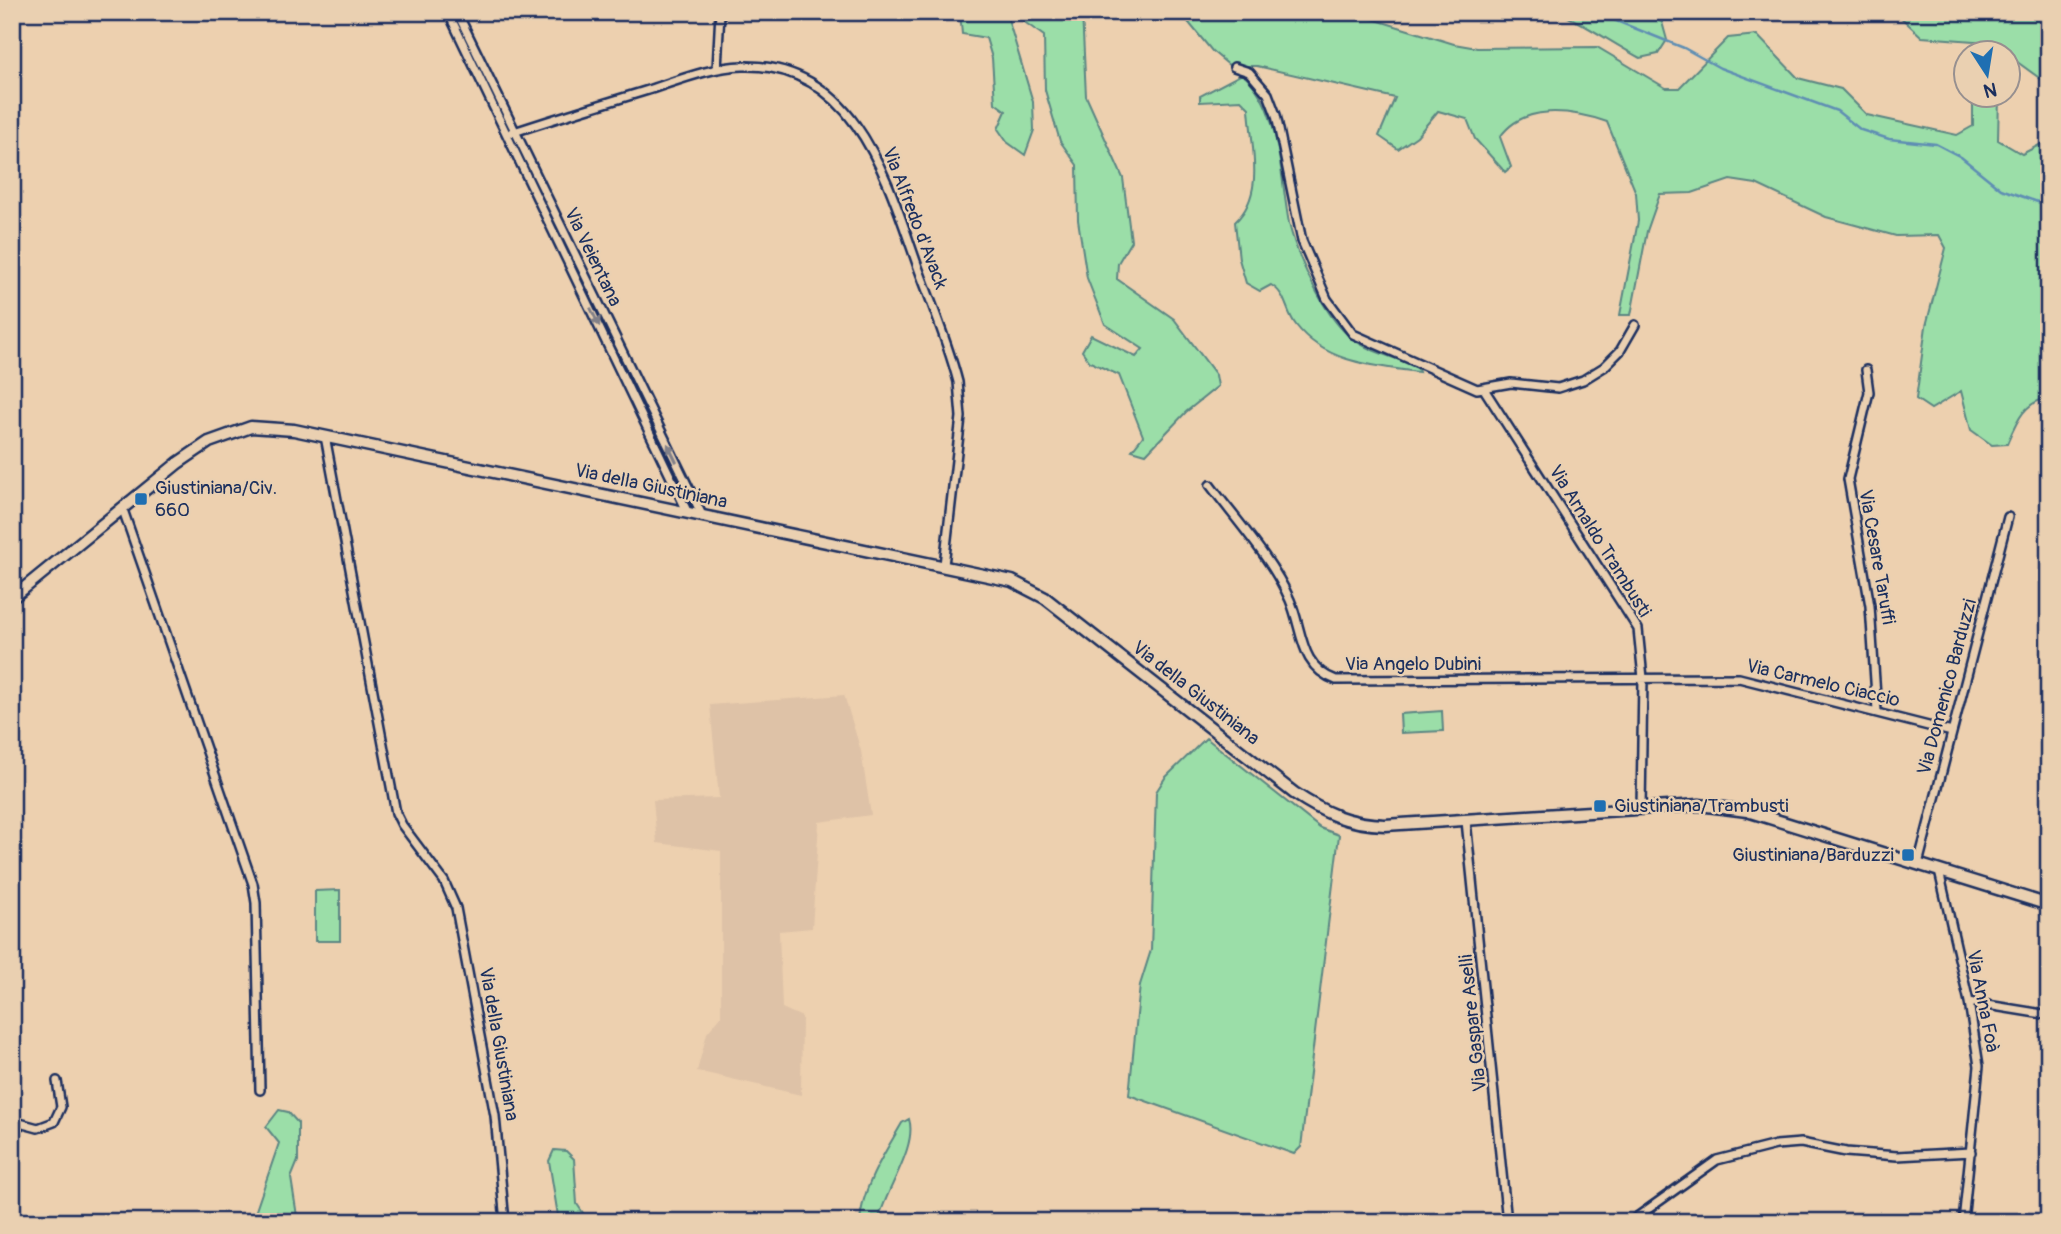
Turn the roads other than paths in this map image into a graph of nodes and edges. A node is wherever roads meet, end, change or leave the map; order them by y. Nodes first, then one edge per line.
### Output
1 (448, 12) edge
2 (457, 12) edge
3 (720, 12) edge
4 (1234, 67) dead end
5 (717, 69) junction
6 (511, 133) junction
7 (1635, 325) dead end
8 (1866, 370) dead end
9 (1484, 389) junction
10 (325, 436) junction
11 (1210, 485) dead end
12 (122, 508) junction
13 (687, 512) junction
14 (702, 515) junction
15 (2008, 517) dead end
16 (944, 565) junction
17 (12, 598) edge
18 (1643, 678) junction
19 (1877, 710) junction
20 (1952, 732) junction
21 (1641, 808) junction
22 (1466, 821) junction
23 (1918, 864) junction
24 (1939, 871) junction
25 (2049, 905) edge
26 (1969, 1002) junction
27 (2049, 1015) edge
28 (57, 1081) dead end
29 (260, 1090) dead end
30 (12, 1121) edge
31 (1971, 1152) junction
32 (505, 1222) edge
33 (1507, 1222) edge
34 (1630, 1222) edge
35 (1963, 1222) edge

1 - 6 street, Via Veientana
2 - 6 street, Via Veientana
3 - 5 street
4 - 9 street
5 - 6 street, Via Alfredo d'Avack
5 - 16 street, Via Alfredo d'Avack
6 -> 13 street, Via Veientana
14 -> 6 street, Via Veientana
7 - 9 street
8 - 19 street, Via Cesare Taruffi
9 - 18 street, Via Arnaldo Trambusti
10 - 12 street, Via della Giustiniana
10 - 13 street, Via della Giustiniana
10 - 32 street, Via della Giustiniana
11 - 18 street, Via Angelo Dubini
12 - 17 street, Via della Giustiniana
12 - 29 street
13 - 14 street, Via della Giustiniana
14 - 16 street, Via della Giustiniana
15 - 20 street, Via Domenico Barduzzi
16 - 22 street, Via della Giustiniana
18 - 19 street, Via Carmelo Ciaccio
18 - 21 street, Via Arnaldo Trambusti
19 - 20 street, Via Carmelo Ciaccio
20 - 23 street, Via Domenico Barduzzi
21 - 22 street, Via della Giustiniana
21 - 23 street, Via della Giustiniana
22 - 33 street, Via Gaspare Aselli
23 - 24 street, Via della Giustiniana
24 - 25 street, Via della Giustiniana
24 - 26 street, Via Anna Foà
26 - 27 street
26 - 31 street, Via Anna Foà
28 - 30 street
31 - 34 street
31 - 35 street, Via Anna Foà

